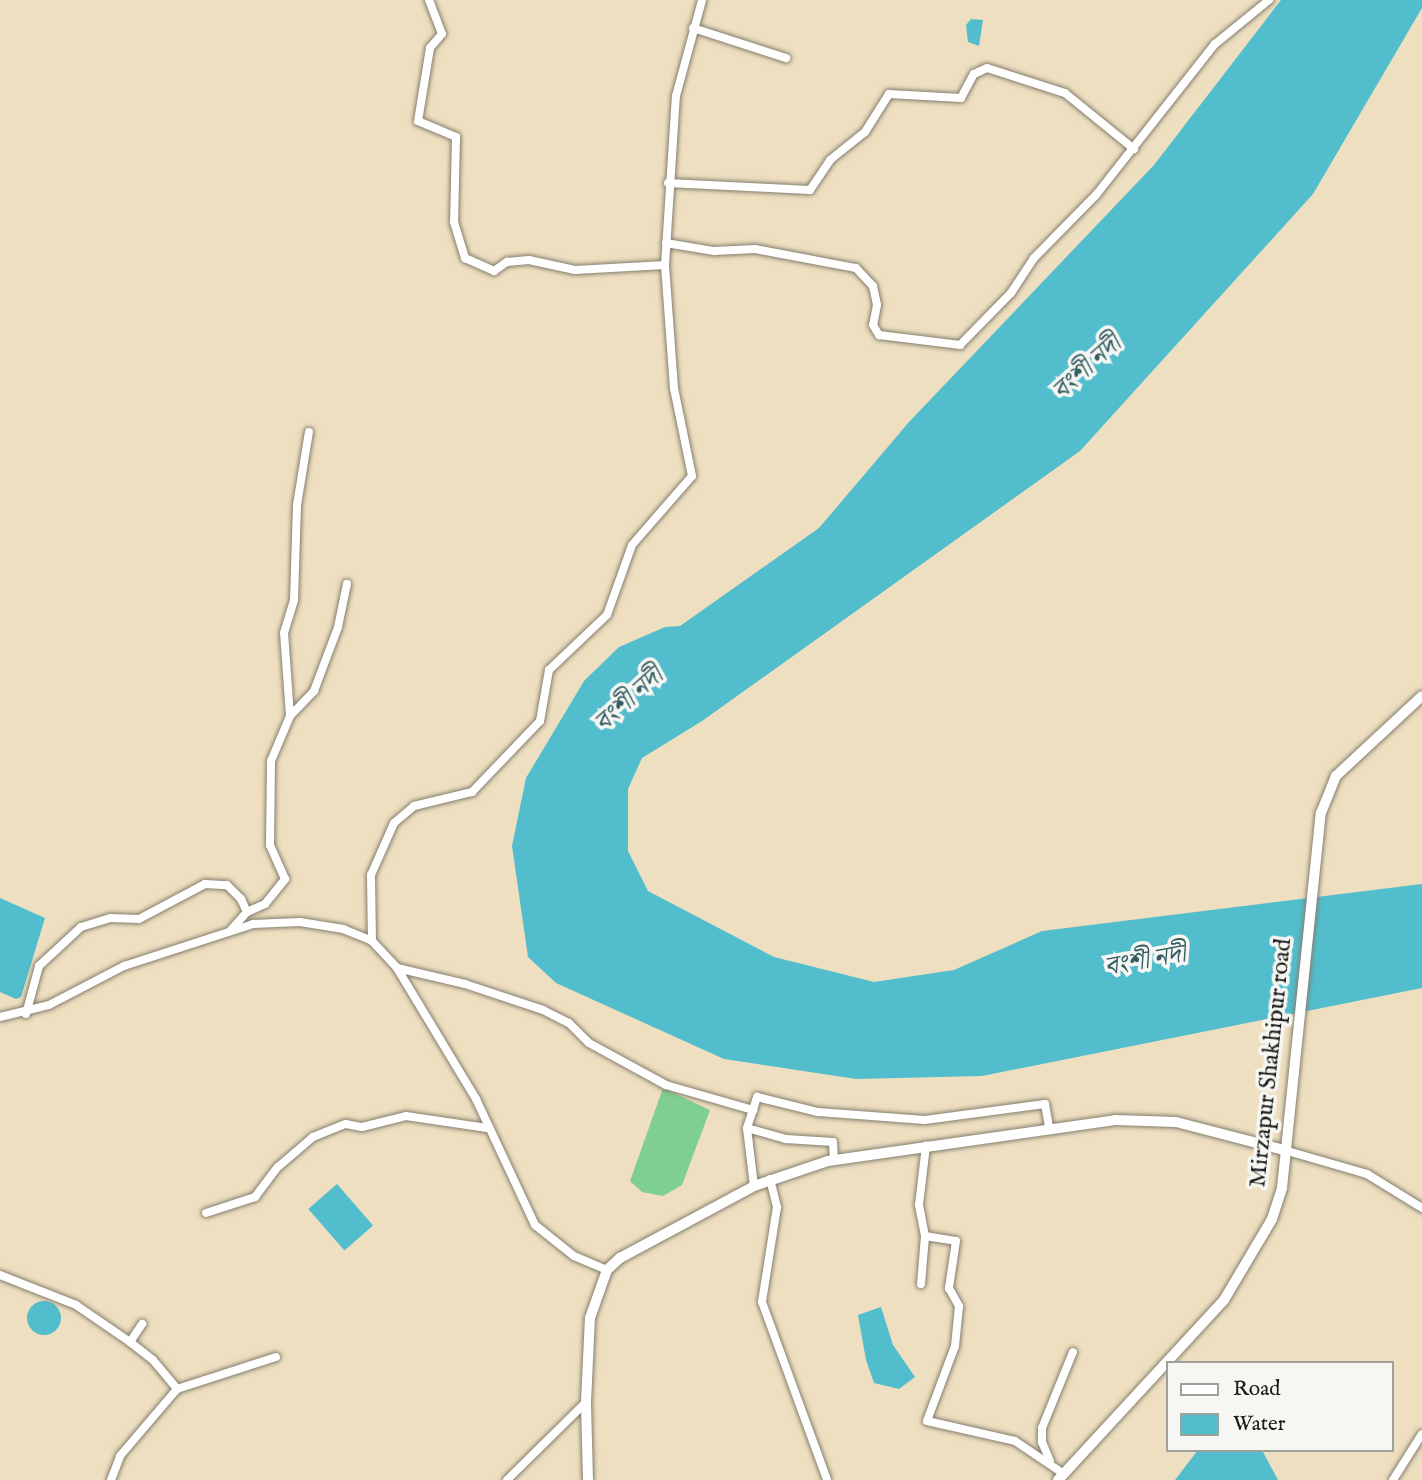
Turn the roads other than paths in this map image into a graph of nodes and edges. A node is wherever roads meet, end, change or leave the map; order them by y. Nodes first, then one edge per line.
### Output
1 (429, 0) edge
2 (702, 0) edge
3 (1269, 0) edge
4 (693, 28) junction
5 (786, 58) dead end
6 (1134, 149) junction
7 (668, 183) junction
8 (666, 243) junction
9 (665, 265) junction
10 (309, 432) dead end
11 (347, 584) dead end
12 (1422, 696) edge
13 (290, 716) junction
14 (247, 912) junction
15 (231, 930) junction
16 (372, 941) junction
17 (397, 968) junction
18 (26, 1014) junction
19 (0, 1017) edge
20 (752, 1111) junction
21 (1049, 1126) junction
22 (487, 1128) junction
23 (747, 1128) junction
24 (926, 1145) junction
25 (1284, 1150) junction
26 (834, 1160) junction
27 (770, 1179) junction
28 (754, 1186) junction
29 (1422, 1208) edge
30 (206, 1213) dead end
31 (925, 1236) junction
32 (607, 1270) junction
33 (0, 1275) edge
34 (921, 1284) dead end
35 (142, 1324) dead end
36 (130, 1342) junction
37 (1073, 1352) dead end
38 (276, 1357) dead end
39 (1168, 1361) edge
40 (1166, 1363) edge
41 (177, 1389) junction
42 (586, 1402) junction
43 (1422, 1434) edge
44 (1054, 1466) junction
45 (1061, 1477) edge
46 (111, 1480) edge
47 (508, 1480) edge
48 (588, 1480) edge
49 (827, 1480) edge
50 (1393, 1480) edge

1 - 9 street
2 - 4 street
3 - 6 street
4 - 5 street
4 - 7 street
6 - 7 street
6 - 8 street
7 - 8 street
8 - 9 street
9 - 16 street
10 - 13 street
11 - 13 street
12 - 25 street, Mirzapur Shakhipur road
13 - 14 street
14 - 15 street
14 - 18 street
15 - 16 street
15 - 18 street
16 - 17 street
17 - 20 street
17 - 22 street
18 - 19 street
20 - 21 street
20 - 23 street
21 - 24 street
21 - 25 street
22 - 30 street
22 - 32 street
23 - 26 street
23 - 28 street
24 - 26 street
24 - 31 street
25 - 29 street
25 - 39 street, Mirzapur Shakhipur road
26 - 27 street
27 - 28 street
27 - 49 street
28 - 32 street
31 - 34 street
31 - 44 street
32 - 42 street
33 - 36 street
35 - 36 street
36 - 41 street
37 - 44 street
38 - 41 street
40 - 45 street, Mirzapur Shakhipur road
41 - 46 street
42 - 47 street
42 - 48 street
43 - 50 street
44 - 45 street

